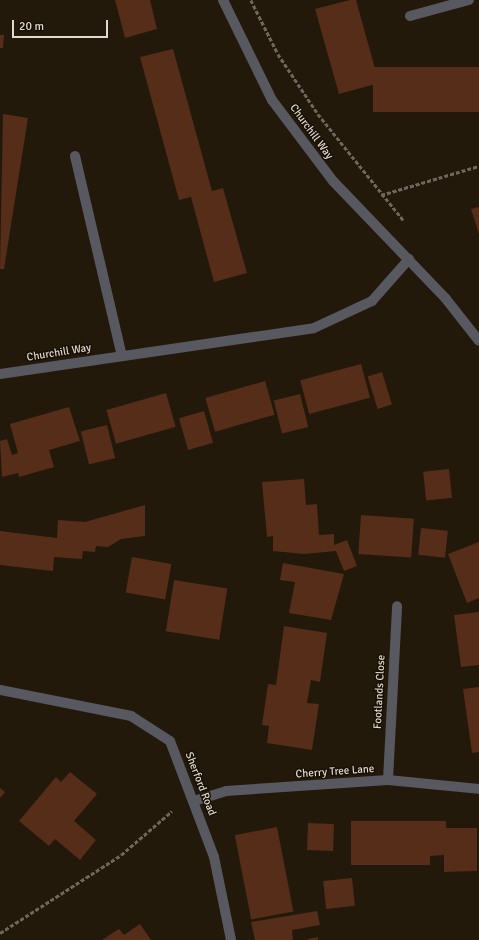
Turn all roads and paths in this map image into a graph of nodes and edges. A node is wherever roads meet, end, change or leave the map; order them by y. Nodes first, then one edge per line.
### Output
1 (223, 0) edge
2 (251, 0) edge
3 (469, 0) edge
4 (442, 4) edge
5 (410, 16) dead end
6 (75, 156) dead end
7 (479, 166) edge
8 (381, 195) junction
9 (406, 223) dead end
10 (409, 259) junction
11 (479, 341) edge
12 (122, 356) junction
13 (0, 374) edge
14 (397, 606) dead end
15 (0, 690) edge
16 (388, 780) junction
17 (479, 789) edge
18 (194, 801) junction
19 (0, 933) edge
20 (231, 940) edge

1 - 10 street, Churchill Way
2 - 8 path
3 - 4 street
4 - 5 street
6 - 12 street
7 - 8 path
8 - 9 path
10 - 11 street, Churchill Way
10 - 12 street, Churchill Way
12 - 13 street, Churchill Way
14 - 16 street, Footlands Close
15 - 18 street, Sherford Road
16 - 17 street, Cherry Tree Lane
16 - 18 street, Cherry Tree Lane
18 - 19 path
18 - 20 street, Sherford Road

